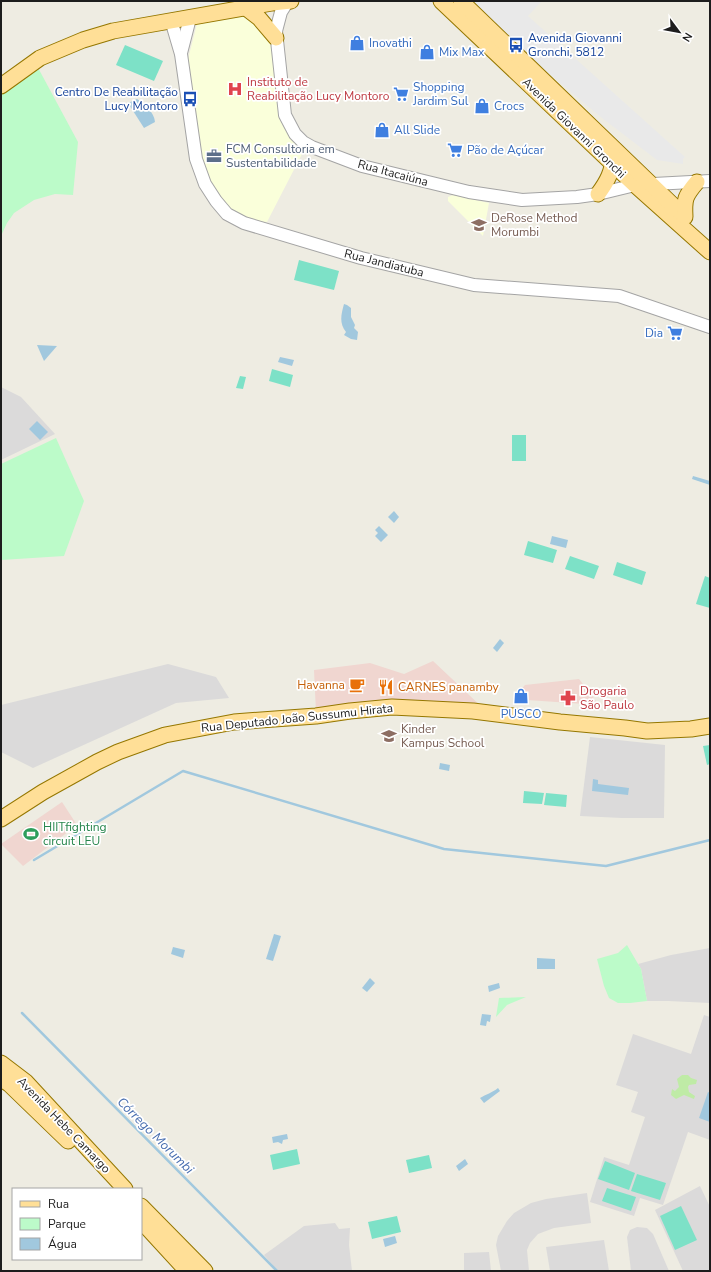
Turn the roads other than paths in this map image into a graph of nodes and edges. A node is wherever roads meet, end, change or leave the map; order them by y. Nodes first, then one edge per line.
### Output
1 (290, 1) edge
2 (272, 2) edge
3 (450, 3) edge
4 (246, 8) junction
5 (190, 18) junction
6 (171, 20) junction
7 (276, 38) junction
8 (181, 54) junction
9 (1, 86) edge
10 (614, 147) junction
11 (613, 164) junction
12 (703, 182) edge
13 (650, 184) junction
14 (635, 185) junction
15 (598, 194) junction
16 (685, 217) junction
17 (710, 239) edge
18 (710, 252) edge
19 (710, 327) edge
20 (710, 726) edge
21 (1, 819) edge
22 (1, 1063) edge
23 (1, 1079) edge
24 (111, 1188) edge
25 (124, 1188) edge
26 (142, 1207) edge
27 (142, 1222) edge
28 (187, 1271) edge
29 (205, 1271) edge

1 - 2 main road
1 - 7 street, Rua Itacaiúna
2 - 4 main road
3 - 10 main road, Avenida Giovanni Gronchi
3 - 11 main road, Avenida Giovanni Gronchi
4 - 5 main road
4 - 7 main road
5 - 6 main road
5 - 8 street, Rua Jandiatuba
6 - 8 street, Rua Jandiatuba
6 - 9 main road
7 - 15 street, Rua Itacaiúna
8 - 19 street, Rua Jandiatuba
10 - 11 main road
10 - 13 main road, Avenida Giovanni Gronchi
11 - 14 main road, Avenida Giovanni Gronchi
11 - 15 main road
12 - 13 street, Rua Itacaiúna
12 - 16 main road
13 - 14 street, Rua Itacaiúna
13 - 16 main road, Avenida Giovanni Gronchi
14 - 15 street, Rua Itacaiúna
14 - 18 main road, Avenida Giovanni Gronchi
16 - 17 main road, Avenida Giovanni Gronchi
20 - 21 main road, Rua Deputado João Sussumu Hirata
22 - 25 main road, Avenida Hebe Camargo
23 - 24 main road, Avenida Hebe Camargo
26 - 29 main road
27 - 28 main road

